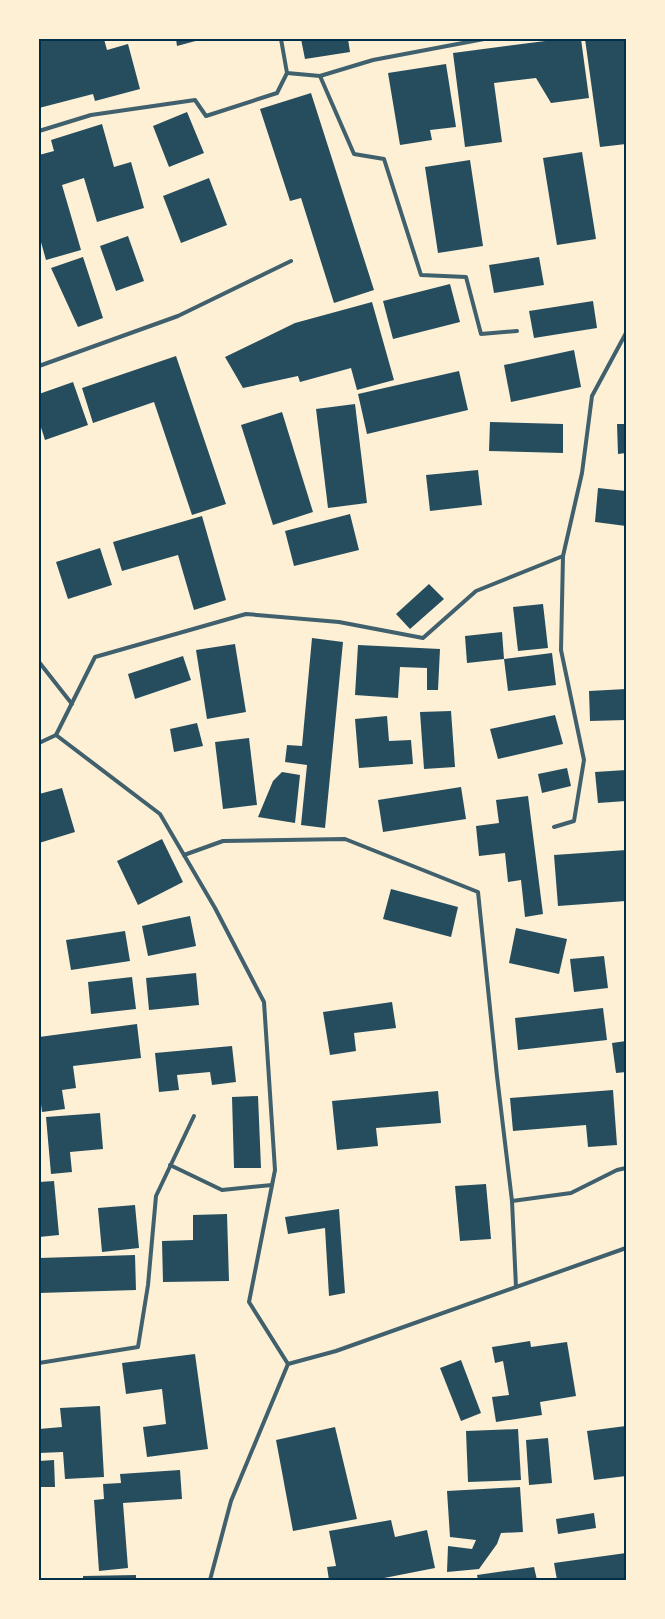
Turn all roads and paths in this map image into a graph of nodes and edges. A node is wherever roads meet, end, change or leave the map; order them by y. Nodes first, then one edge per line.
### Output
1 (281, 39) edge
2 (484, 39) edge
3 (287, 73) junction
4 (320, 76) junction
5 (39, 131) edge
6 (291, 261) dead end
7 (517, 331) dead end
8 (626, 333) edge
9 (39, 366) edge
10 (563, 556) junction
11 (39, 662) edge
12 (72, 704) junction
13 (56, 735) junction
14 (39, 743) edge
15 (554, 827) dead end
16 (184, 855) junction
17 (194, 1116) dead end
18 (170, 1165) junction
19 (626, 1168) edge
20 (272, 1185) junction
21 (512, 1201) junction
22 (626, 1248) edge
23 (516, 1287) junction
24 (39, 1362) edge
25 (288, 1364) junction
26 (210, 1580) edge

1 - 3 lane
2 - 4 lane
3 - 4 lane
3 - 5 lane
4 - 7 lane
6 - 9 lane
8 - 10 lane
10 - 12 lane
10 - 15 lane
11 - 12 lane
12 - 13 lane
13 - 14 lane
13 - 16 lane
16 - 20 lane
16 - 21 lane
17 - 18 lane
18 - 20 lane
18 - 24 lane
19 - 21 lane
20 - 25 lane
21 - 23 lane
22 - 23 lane
23 - 25 lane
25 - 26 lane

